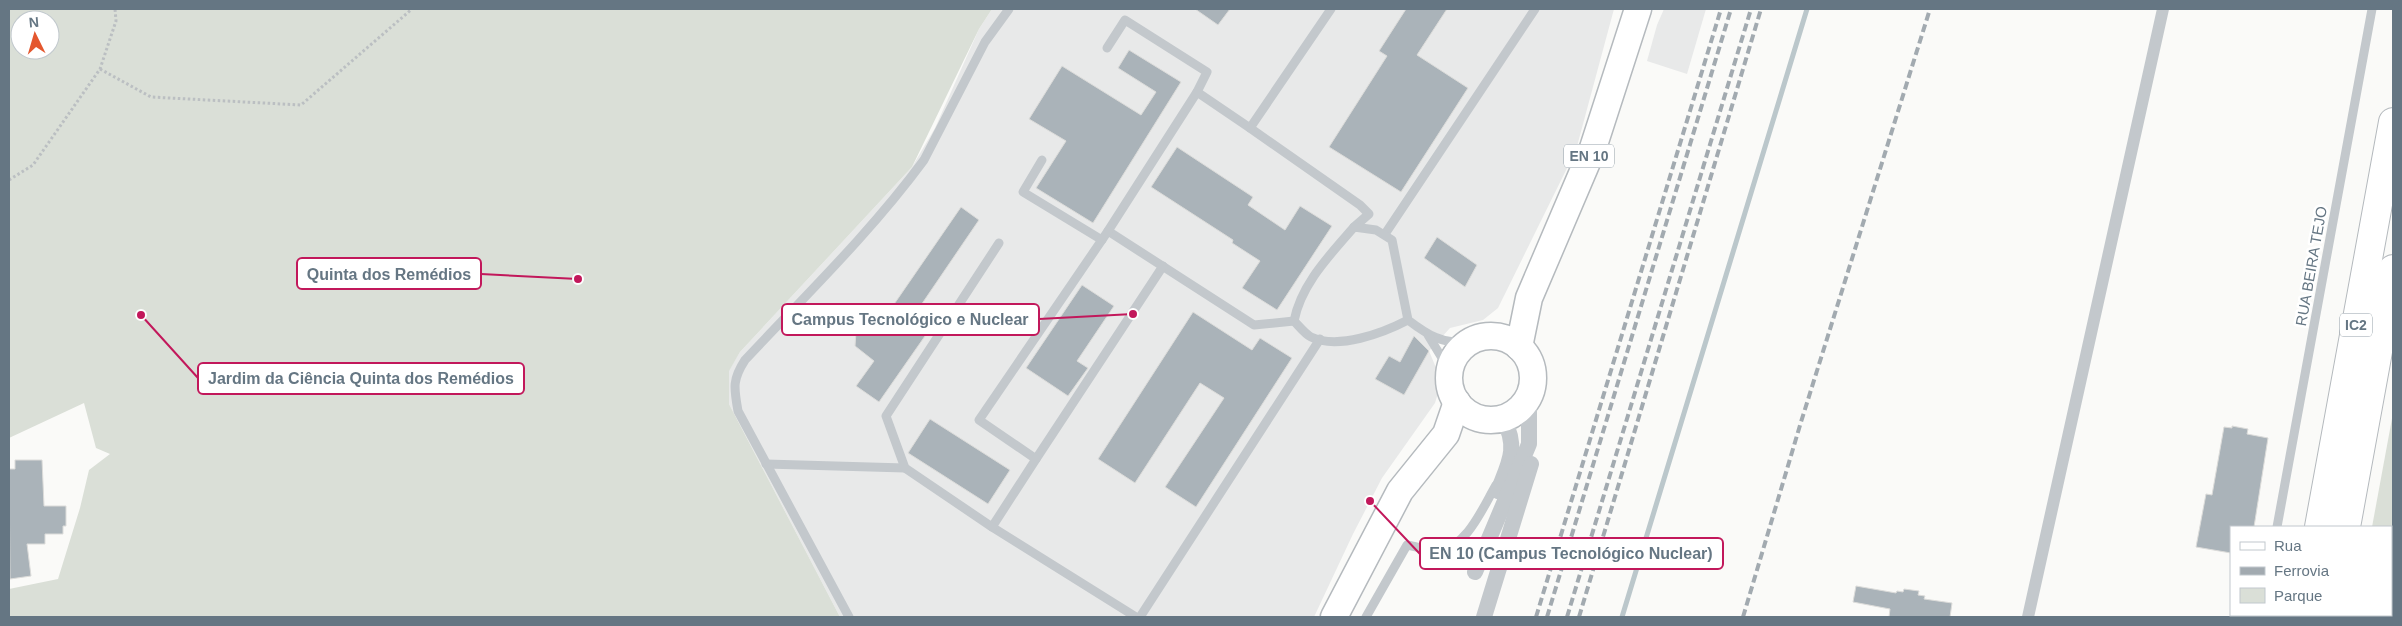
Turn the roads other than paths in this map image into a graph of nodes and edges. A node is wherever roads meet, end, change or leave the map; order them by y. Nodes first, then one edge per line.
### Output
1 (1009, 9) edge
2 (1331, 9) edge
3 (1535, 9) edge
4 (1638, 9) edge
5 (2163, 9) edge
6 (2372, 9) edge
7 (1108, 48) dead end
8 (1197, 92) junction
9 (2393, 122) edge
10 (1250, 128) junction
11 (1042, 160) dead end
12 (1354, 228) junction
13 (1108, 231) junction
14 (1385, 234) junction
15 (1102, 240) junction
16 (998, 243) dead end
17 (1163, 266) junction
18 (2393, 269) edge
19 (1528, 298) junction
20 (1408, 320) junction
21 (1294, 321) junction
22 (1428, 336) junction
23 (1320, 339) junction
24 (1479, 339) junction
25 (1520, 346) junction
26 (1529, 396) junction
27 (1461, 401) junction
28 (1504, 418) junction
29 (1529, 444) junction
30 (1036, 459) junction
31 (1509, 463) junction
32 (766, 464) junction
33 (905, 468) junction
34 (2277, 526) edge
35 (2319, 526) edge
36 (2346, 526) edge
37 (992, 527) junction
38 (849, 617) edge
39 (1136, 617) edge
40 (1140, 617) edge
41 (1334, 617) edge
42 (1366, 617) edge
43 (1484, 617) edge
44 (2028, 617) edge

1 - 32 lane
2 - 10 lane
3 - 14 lane
4 - 19 main road, EN 10
5 - 44 street
6 - 34 lane, RUA BEIRA TEJO
7 - 8 lane
8 - 10 lane
8 - 13 lane
9 - 35 highway, IC2
10 - 12 lane
11 - 15 lane
12 - 14 lane
12 - 21 lane
13 - 15 lane
13 - 17 lane
14 - 20 lane
15 - 30 lane
16 - 33 lane
17 - 21 lane
17 - 30 lane
18 - 36 highway, IC2
19 - 24 main road, EN 10
19 - 25 main road, EN 10
20 - 22 lane
20 - 23 lane
21 - 23 lane
22 - 24 lane
22 - 27 lane
23 - 40 lane
24 - 25 main road
24 - 27 main road, EN 10
25 - 26 main road
26 - 28 main road
26 - 29 street
27 - 28 main road
27 - 41 main road, EN 10
28 - 31 street
29 - 31 street
29 - 43 street
30 - 37 lane
31 - 42 lane
32 - 33 lane
32 - 38 lane
33 - 37 lane
37 - 39 lane

